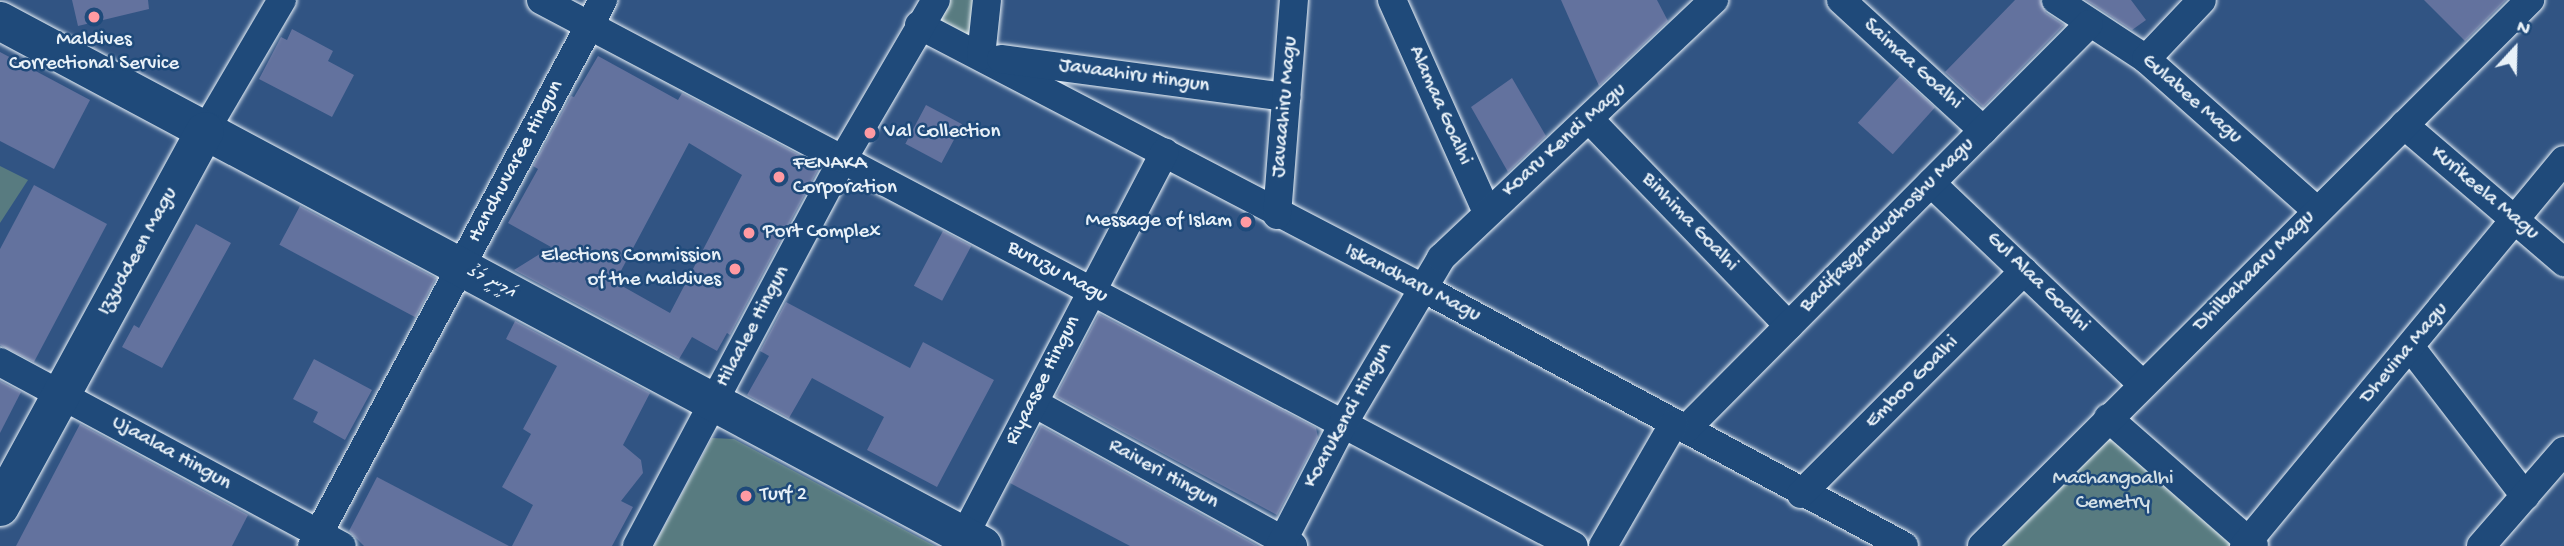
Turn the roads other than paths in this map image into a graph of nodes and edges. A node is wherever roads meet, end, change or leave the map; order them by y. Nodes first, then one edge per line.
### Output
1 (282, 0) edge
2 (541, 0) edge
3 (603, 0) edge
4 (936, 0) edge
5 (987, 0) edge
6 (1294, 0) edge
7 (1391, 0) edge
8 (1714, 0) edge
9 (1841, 0) edge
10 (2056, 0) edge
11 (2202, 0) edge
12 (2530, 0) edge
13 (0, 21) edge
14 (2089, 24) junction
15 (919, 25) junction
16 (589, 26) junction
17 (981, 56) junction
18 (2146, 58) junction
19 (1286, 97) junction
20 (1590, 120) junction
21 (2403, 125) junction
22 (1983, 130) junction
23 (205, 131) junction
24 (1165, 152) junction
25 (843, 159) junction
26 (2564, 160) edge
27 (1931, 183) junction
28 (2317, 211) junction
29 (1487, 212) junction
30 (1277, 215) junction
31 (2515, 220) junction
32 (2564, 262) edge
33 (461, 268) junction
34 (2024, 271) junction
35 (1421, 287) junction
36 (1090, 290) junction
37 (1789, 326) junction
38 (2412, 348) junction
39 (0, 362) edge
40 (2142, 384) junction
41 (62, 394) junction
42 (714, 403) junction
43 (1034, 403) junction
44 (2108, 418) junction
45 (1343, 424) junction
46 (1680, 426) junction
47 (2564, 451) edge
48 (1801, 494) junction
49 (2525, 496) junction
50 (0, 507) edge
51 (974, 541) edge
52 (324, 542) edge
53 (1285, 544) edge
54 (2249, 544) edge
55 (637, 546) edge
56 (1574, 546) edge
57 (1603, 546) edge
58 (1904, 546) edge
59 (1982, 546) edge
60 (2480, 546) edge

1 - 23 street, Izzuddeen Magu
2 - 16 street, Buruzu Magu
3 - 16 street, Handhuvaree Hingun
4 - 15 street, Hilaalee Hingun
5 - 17 street
6 - 19 street, Javaahiru Magu
7 - 29 street, Alamaa Goalhi
8 - 20 street, Koaru Kendi Magu
9 - 22 street, Saimaa Goalhi
10 - 14 street, Gulabee Magu
11 - 18 street
12 - 21 street, Dhilbahaaru Magu
13 - 23 street, އަމީނީ މަގު
14 - 18 street, Gulabee Magu
14 - 22 street, Badifasgandudhoshu Magu
15 - 17 street, Iskandharu Magu
15 - 25 street, Hilaalee Hingun
16 - 25 street, Buruzu Magu
16 - 33 street, Handhuvaree Hingun
17 - 19 street, Javaahiru Hingun
17 - 24 street, Iskandharu Magu
18 - 28 street, Gulabee Magu
19 - 30 street, Javaahiru Magu
20 - 29 street, Koaru Kendi Magu
20 - 37 street, Binhima Goalhi
21 - 28 street, Dhilbahaaru Magu
21 - 31 street, Kurikeela Magu
22 - 27 street, Badifasgandudhoshu Magu
23 - 33 street, އަމީނީ މަގު
23 - 41 street, Izzuddeen Magu
24 - 30 street, Iskandharu Magu
24 - 36 street, Riyaasee Hingun
25 - 36 street, Buruzu Magu
25 - 42 street, Hilaalee Hingun
26 - 31 street, Dhevina Magu
27 - 34 street, Gul Alaa Goalhi
27 - 37 street, Badifasgandudhoshu Magu
28 - 40 street, Dhilbahaaru Magu
29 - 35 street, Koaru Kendi Magu
30 - 35 street, Iskandharu Magu
31 - 32 street, Kurikeela Magu
31 - 38 street, Dhevina Magu
33 - 42 street, އަމީނީ މަގު
33 - 52 street, Handhuvaree Hingun
34 - 40 street, Gul Alaa Goalhi
34 - 48 street, Emboo Goalhi
35 - 45 street, Koarukendi Hingun
35 - 46 street, Iskandharu Magu
36 - 43 street, Riyaasee Hingun
36 - 45 street, Buruzu Magu
37 - 46 street, Badifasgandudhoshu Magu
38 - 49 street
38 - 54 street, Dhevina Magu
39 - 41 street, Ujaalaa Hingun
40 - 44 street, Dhilbahaaru Magu
41 - 50 street, Izzuddeen Magu
41 - 52 street, Ujaalaa Hingun
42 - 51 street, އަމީނީ މަގު
42 - 55 street, Hilaalee Hingun
43 - 51 street, Riyaasee Hingun
43 - 53 street, Raiveri Hingun
44 - 54 street
44 - 59 street, Dhilbahaaru Magu
45 - 53 street, Koarukendi Hingun
45 - 56 street, Buruzu Magu
46 - 48 street, Iskandharu Magu
46 - 57 street, Badifasgandudhoshu Magu
47 - 49 street
48 - 58 street, Iskandharu Magu
49 - 60 street

